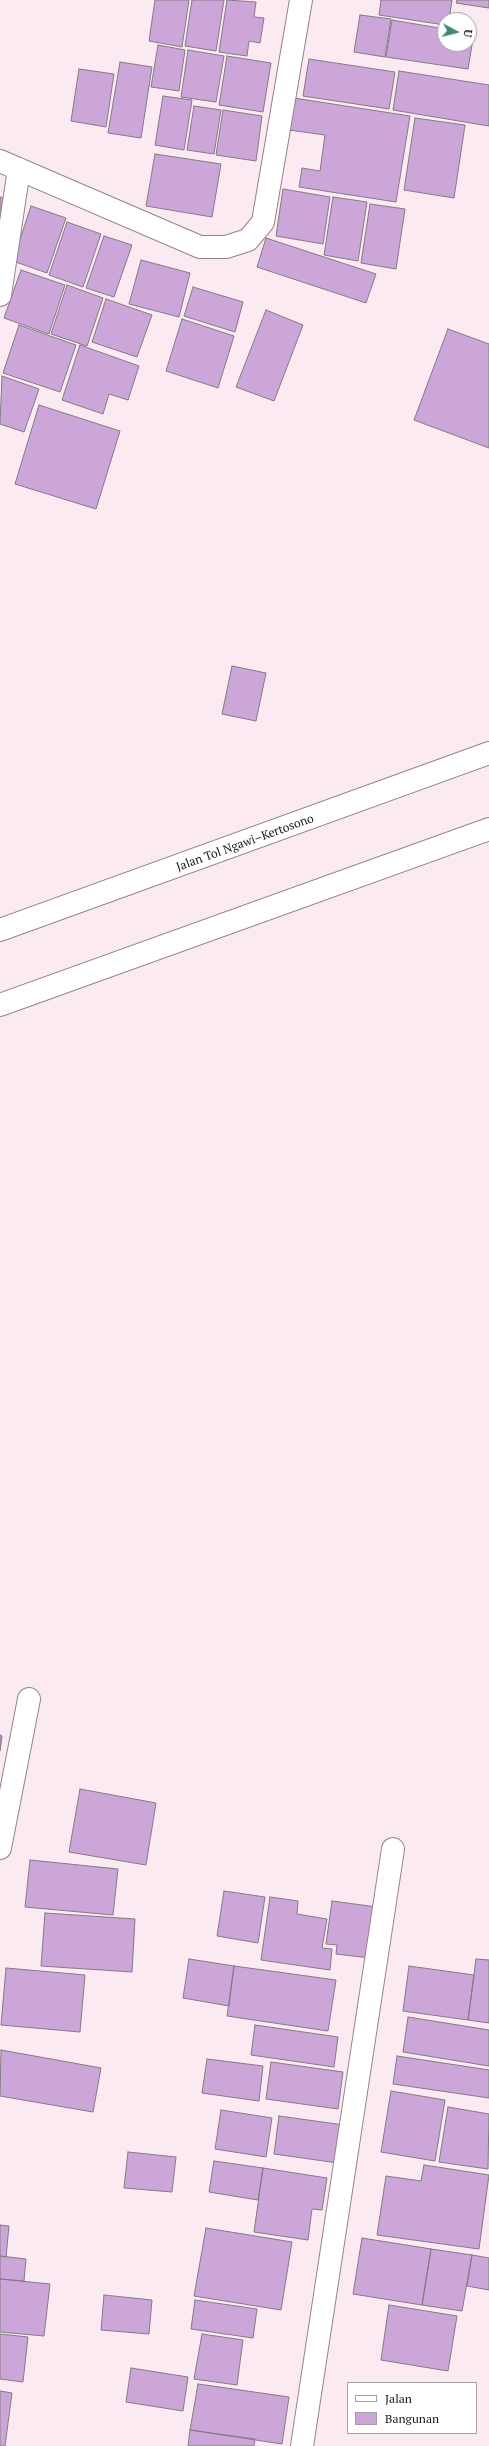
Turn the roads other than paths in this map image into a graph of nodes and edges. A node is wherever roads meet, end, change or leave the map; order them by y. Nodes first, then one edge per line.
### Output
1 (301, 0) edge
2 (9, 165) edge
3 (0, 295) edge
4 (489, 753) edge
5 (489, 829) edge
6 (0, 930) edge
7 (0, 1005) edge
8 (29, 1699) dead end
9 (1, 1835) edge
10 (393, 1849) dead end
11 (302, 2446) edge

1 - 2 main road
2 - 3 main road
4 - 6 main road, Jalan Tol Ngawi–Kertosono
5 - 7 main road
8 - 9 main road
10 - 11 main road

